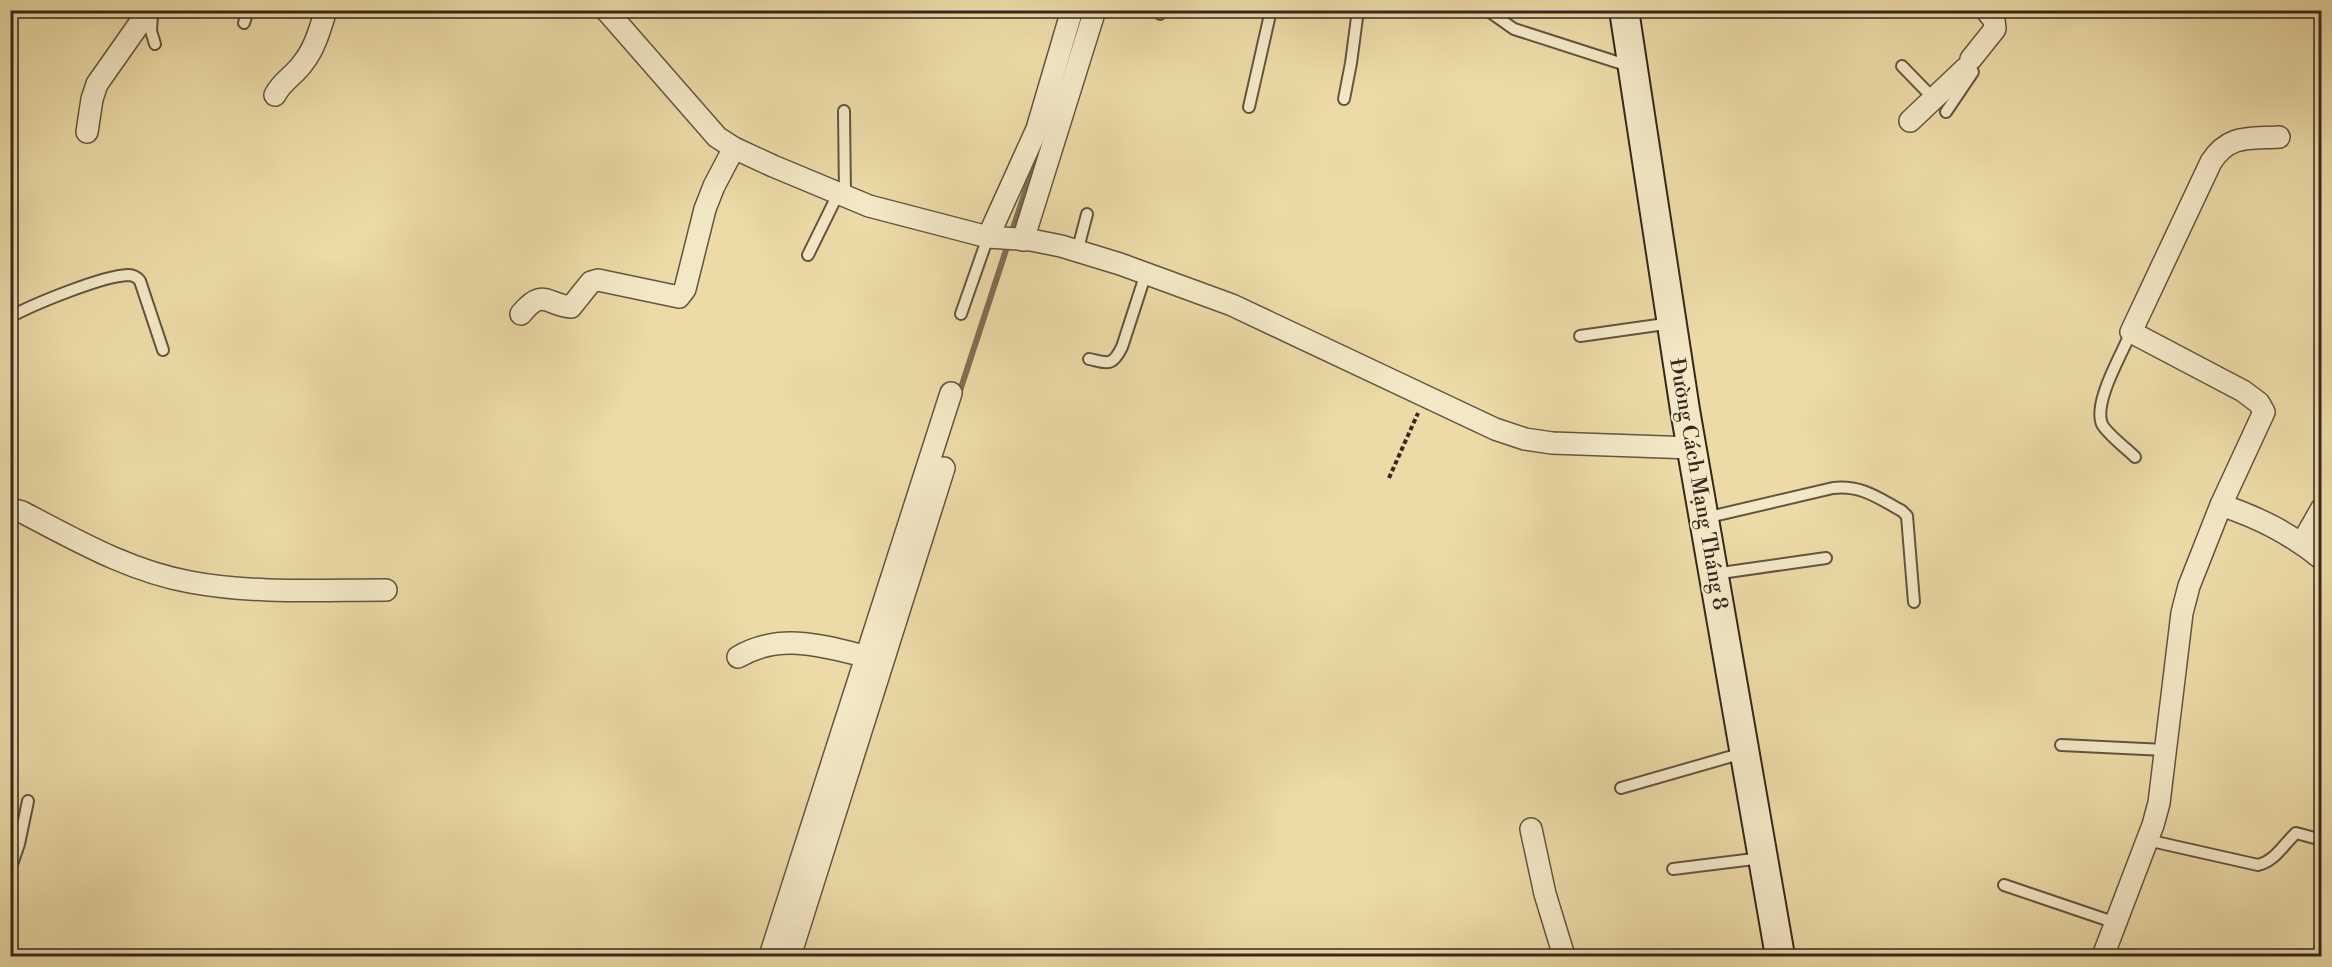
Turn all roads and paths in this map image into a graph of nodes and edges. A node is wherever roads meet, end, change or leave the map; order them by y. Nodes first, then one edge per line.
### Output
1 (151, 10) edge
2 (248, 10) edge
3 (326, 10) edge
4 (606, 10) edge
5 (1072, 10) edge
6 (1095, 10) edge
7 (1271, 10) edge
8 (1358, 10) edge
9 (1487, 10) edge
10 (1624, 10) edge
11 (1986, 10) edge
12 (244, 23) dead end
13 (155, 44) dead end
14 (1902, 66) dead end
15 (1632, 67) junction
16 (275, 95) dead end
17 (1344, 99) dead end
18 (1939, 105) junction
19 (1249, 107) dead end
20 (844, 111) dead end
21 (1910, 121) dead end
22 (87, 132) dead end
23 (2279, 137) dead end
24 (734, 148) junction
25 (841, 195) junction
26 (1088, 213) dead end
27 (1007, 239) junction
28 (1077, 252) junction
29 (808, 255) dead end
30 (1146, 273) junction
31 (521, 314) dead end
32 (961, 314) dead end
33 (10, 317) edge
34 (1672, 323) junction
35 (2131, 332) junction
36 (1580, 336) dead end
37 (164, 350) dead end
38 (1089, 359) dead end
39 (1425, 395) junction
40 (1692, 448) junction
41 (2135, 457) dead end
42 (1389, 478) dead end
43 (2221, 505) junction
44 (2322, 508) edge
45 (10, 509) edge
46 (1704, 518) junction
47 (2302, 543) junction
48 (1826, 558) dead end
49 (2322, 559) edge
50 (1714, 574) junction
51 (386, 590) dead end
52 (1914, 602) dead end
53 (738, 657) dead end
54 (868, 657) junction
55 (2061, 745) dead end
56 (2166, 750) junction
57 (1746, 752) junction
58 (1621, 788) dead end
59 (28, 801) dead end
60 (1531, 829) dead end
61 (2147, 840) junction
62 (2322, 840) edge
63 (1763, 858) junction
64 (1673, 869) dead end
65 (10, 870) edge
66 (2004, 885) dead end
67 (2116, 923) junction
68 (770, 957) edge
69 (790, 957) edge
70 (1564, 957) edge
71 (1780, 957) edge
72 (2103, 957) edge

1 - 13 lane
1 - 22 street
2 - 12 lane
3 - 16 street
4 - 24 street
5 - 27 street
6 - 27 street
7 - 19 lane
8 - 17 lane
9 - 15 lane
10 - 15 street, Đường Cách Mạng Tháng 8
11 - 18 street
14 - 18 lane
15 - 34 street, Đường Cách Mạng Tháng 8
18 - 21 street
20 - 25 lane
23 - 35 street
24 - 25 street
24 - 31 street
25 - 27 street
25 - 29 lane
26 - 28 lane
27 - 28 street
27 - 32 lane
28 - 30 street
30 - 38 lane
30 - 39 street
33 - 37 lane
34 - 36 lane
34 - 40 street, Đường Cách Mạng Tháng 8
35 - 41 lane
35 - 43 street
39 - 40 street
39 - 42 path
40 - 46 street, Đường Cách Mạng Tháng 8
43 - 47 street
43 - 56 street
44 - 47 street
45 - 51 street
46 - 50 street, Đường Cách Mạng Tháng 8
46 - 52 lane
47 - 49 street
48 - 50 lane
50 - 57 street, Đường Cách Mạng Tháng 8
53 - 54 street
54 - 68 street
54 - 69 street
55 - 56 lane
56 - 61 street
57 - 58 lane
57 - 63 street, Đường Cách Mạng Tháng 8
59 - 65 lane
60 - 70 street
61 - 62 lane
61 - 67 street
63 - 64 lane
63 - 71 street, Đường Cách Mạng Tháng 8
66 - 67 lane
67 - 72 street

